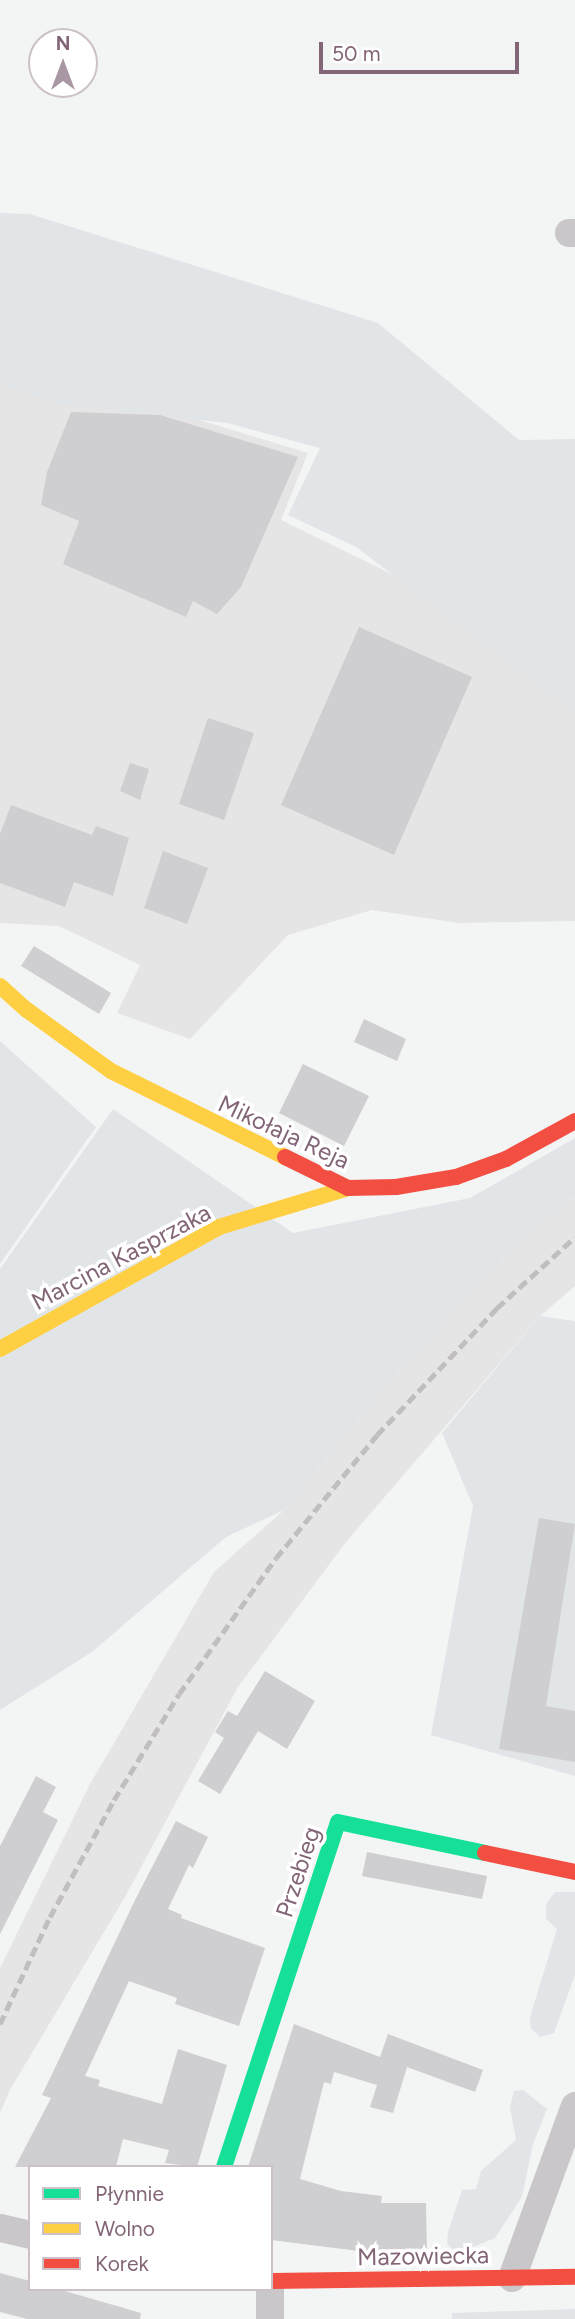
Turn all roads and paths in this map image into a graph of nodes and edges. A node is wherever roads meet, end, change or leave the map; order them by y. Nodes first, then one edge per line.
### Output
1 (0, 986) edge
2 (575, 1121) edge
3 (348, 1188) junction
4 (0, 1349) edge
5 (575, 1872) edge
6 (575, 2106) edge
7 (225, 2165) edge
8 (0, 2228) edge
9 (28, 2235) edge
10 (575, 2277) edge
11 (512, 2278) junction
12 (273, 2281) edge
13 (270, 2291) edge
14 (270, 2319) edge

1 - 3 street, Mikołaja Reja
2 - 3 street, Mikołaja Reja
3 - 4 street, Marcina Kasprzaka
5 - 7 street, Przebieg
6 - 11 street
8 - 9 street
10 - 11 street, Mazowiecka
11 - 12 street, Mazowiecka
13 - 14 street

